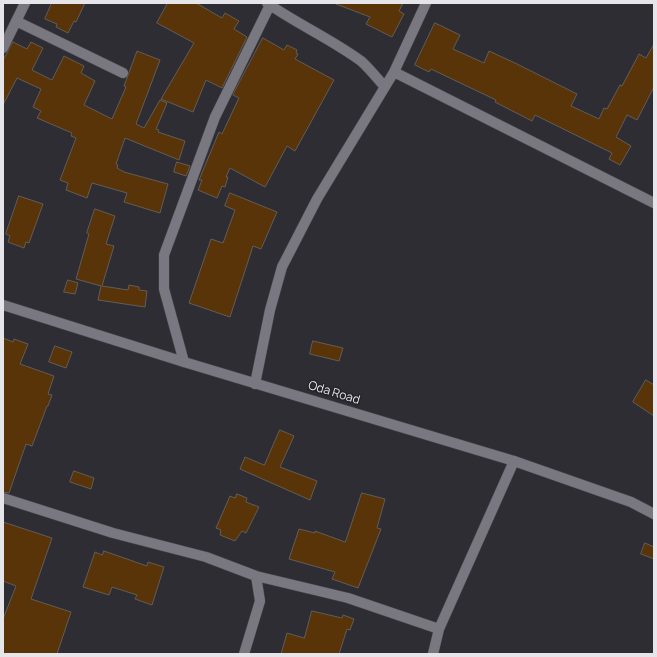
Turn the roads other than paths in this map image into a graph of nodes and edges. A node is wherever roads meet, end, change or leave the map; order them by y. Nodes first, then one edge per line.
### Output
1 (25, 3) edge
2 (426, 3) edge
3 (268, 4) edge
4 (16, 21) junction
5 (3, 48) edge
6 (394, 72) junction
7 (123, 73) dead end
8 (384, 86) junction
9 (654, 203) edge
10 (3, 305) edge
11 (184, 362) junction
12 (256, 384) junction
13 (514, 461) junction
14 (3, 498) edge
15 (654, 514) edge
16 (256, 576) junction
17 (440, 629) junction
18 (244, 654) edge
19 (433, 654) edge

1 - 4 street
2 - 6 street
3 - 8 street
3 - 11 street
4 - 5 street
4 - 7 street
6 - 8 street
6 - 9 street
8 - 12 street
10 - 11 street, Oda Road
11 - 12 street, Oda Road
12 - 13 street, Oda Road
13 - 15 street, Oda Road
13 - 17 street
14 - 16 street
16 - 17 street
16 - 18 street
17 - 19 street

